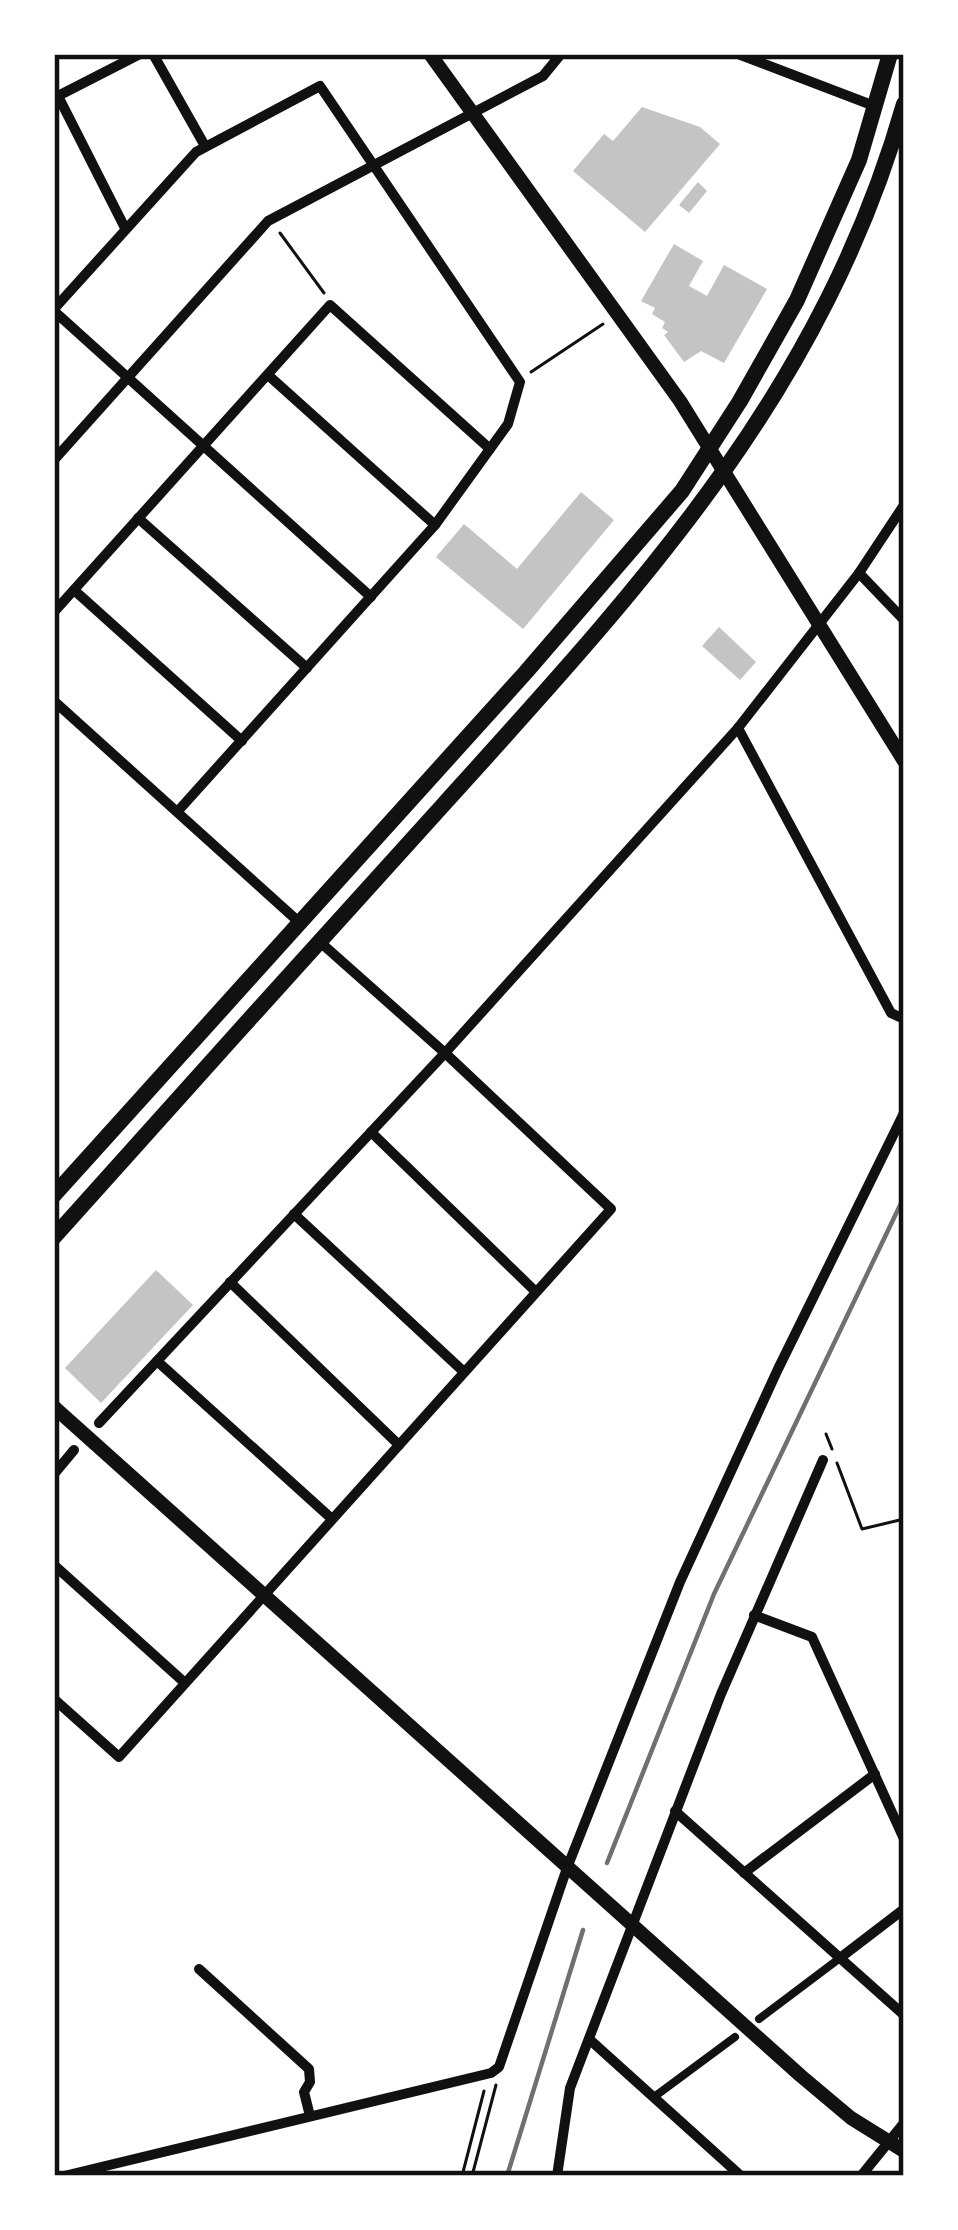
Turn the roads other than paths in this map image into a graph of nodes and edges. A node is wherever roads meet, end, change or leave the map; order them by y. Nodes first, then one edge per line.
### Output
1 (140, 54) edge
2 (153, 54) edge
3 (430, 54) edge
4 (561, 54) edge
5 (738, 54) edge
6 (890, 54) edge
7 (56, 97) edge
8 (877, 107) junction
9 (903, 113) edge
10 (472, 114) junction
11 (205, 146) junction
12 (373, 165) junction
13 (125, 228) junction
14 (54, 310) edge
15 (268, 374) junction
16 (128, 378) junction
17 (203, 446) junction
18 (490, 449) junction
19 (711, 449) junction
20 (54, 460) edge
21 (726, 472) junction
22 (904, 506) edge
23 (138, 518) junction
24 (435, 525) junction
25 (860, 573) junction
26 (74, 590) junction
27 (370, 597) junction
28 (54, 612) edge
29 (904, 620) edge
30 (822, 625) junction
31 (307, 668) junction
32 (54, 701) edge
33 (738, 728) junction
34 (242, 741) junction
35 (904, 761) edge
36 (178, 811) junction
37 (301, 922) junction
38 (320, 942) junction
39 (904, 1019) edge
40 (446, 1053) junction
41 (904, 1113) edge
42 (371, 1132) junction
43 (54, 1195) edge
44 (294, 1214) junction
45 (54, 1237) edge
46 (230, 1282) junction
47 (536, 1292) junction
48 (157, 1360) junction
49 (464, 1372) junction
50 (54, 1407) edge
51 (99, 1423) dead end
52 (399, 1445) junction
53 (74, 1450) dead end
54 (823, 1460) dead end
55 (54, 1474) edge
56 (332, 1519) junction
57 (54, 1565) edge
58 (263, 1597) junction
59 (754, 1615) junction
60 (185, 1683) junction
61 (54, 1699) edge
62 (874, 1774) junction
63 (675, 1811) junction
64 (904, 1839) edge
65 (567, 1868) junction
66 (744, 1873) junction
67 (904, 1909) edge
68 (632, 1926) junction
69 (840, 1958) junction
70 (199, 1970) dead end
71 (904, 2015) edge
72 (759, 2019) dead end
73 (735, 2037) dead end
74 (589, 2039) junction
75 (654, 2098) junction
76 (310, 2116) junction
77 (904, 2123) edge
78 (889, 2142) junction
79 (904, 2151) edge
80 (732, 2173) edge
81 (64, 2176) edge
82 (557, 2176) edge
83 (861, 2176) edge

1 - 7 street
2 - 11 street
3 - 10 street
4 - 10 street
5 - 8 street
6 - 8 main road
7 - 13 street
8 - 9 street
8 - 19 main road
9 - 21 main road
10 - 12 street
10 - 19 street
11 - 12 street
11 - 13 street
12 - 16 street
12 - 18 street
13 - 14 street
14 - 16 street
15 - 17 street
15 - 18 street
15 - 24 street
16 - 17 street
16 - 20 street
17 - 23 street
17 - 27 street
18 - 24 street
19 - 21 street
19 - 37 main road
21 - 30 street
21 - 38 main road
22 - 25 street
23 - 26 street
23 - 31 street
24 - 27 street
25 - 29 street
25 - 30 street
26 - 28 street
26 - 34 street
27 - 31 street
30 - 33 street
30 - 35 street
31 - 34 street
32 - 36 street
33 - 39 street
33 - 40 street
34 - 36 street
36 - 37 street
37 - 43 main road
38 - 40 street
38 - 45 main road
40 - 42 street
40 - 47 street
41 - 65 street
42 - 44 street
42 - 47 street
44 - 46 street
44 - 49 street
46 - 48 street
46 - 52 street
47 - 49 street
48 - 51 street
48 - 56 street
49 - 52 street
50 - 58 street
52 - 56 street
53 - 55 street
54 - 59 street
56 - 58 street
57 - 60 street
58 - 60 street
58 - 65 street
59 - 62 street
59 - 63 street
60 - 61 street
62 - 64 street
62 - 66 street
63 - 66 street
63 - 68 street
65 - 68 street
65 - 76 street
66 - 69 street
67 - 69 street
68 - 74 street
68 - 78 street
69 - 71 street
69 - 72 street
70 - 76 street
73 - 75 street
74 - 75 street
74 - 82 street
75 - 80 street
76 - 81 street
77 - 78 street
78 - 79 street
78 - 83 street

